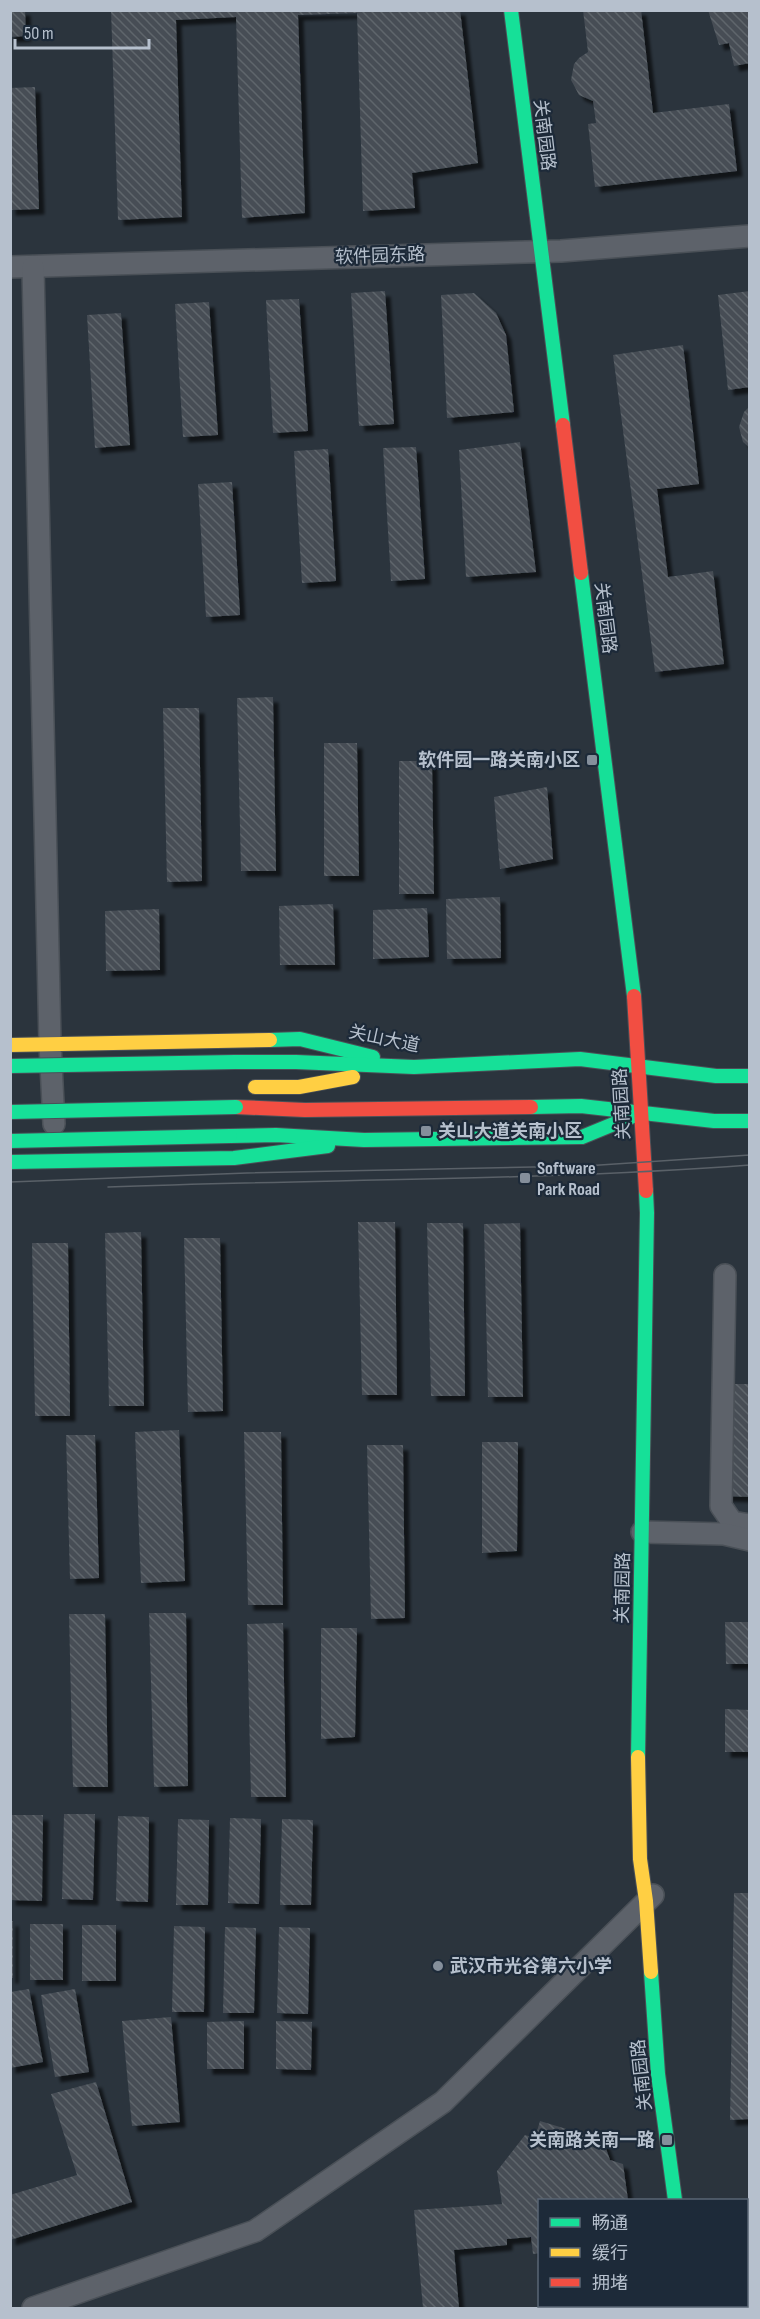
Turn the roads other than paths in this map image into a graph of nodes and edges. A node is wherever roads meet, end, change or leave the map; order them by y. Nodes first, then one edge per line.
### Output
1 (511, 10) edge
2 (750, 236) edge
3 (556, 250) junction
4 (10, 267) edge
5 (33, 267) junction
6 (50, 1044) junction
7 (10, 1046) edge
8 (10, 1066) edge
9 (414, 1066) junction
10 (638, 1066) junction
11 (750, 1076) edge
12 (246, 1088) dead end
13 (70, 1091) dead end
14 (34, 1092) dead end
15 (10, 1112) edge
16 (641, 1113) junction
17 (750, 1121) edge
18 (364, 1140) junction
19 (10, 1141) edge
20 (56, 1161) junction
21 (10, 1162) edge
22 (724, 1275) dead end
23 (750, 1525) edge
24 (654, 1532) junction
25 (750, 1540) edge
26 (656, 1870) dead end
27 (651, 1896) junction
28 (675, 2199) edge
29 (687, 2199) edge
30 (33, 2308) edge

1 - 3 main road, 关南园路
2 - 3 street, 软件园东路
3 - 5 street, 软件园东路
3 - 10 main road, 关南园路
4 - 5 street, 软件园东路
5 - 6 street
6 - 7 main road, 关山大道
6 - 9 main road, 关山大道
6 - 20 street
8 - 9 main road, bridge
9 - 10 main road, 关山大道
9 - 12 main road
10 - 11 main road, 关山大道
10 - 16 main road, 关南园路
13 - 14 main road
15 - 16 main road, bridge
16 - 17 main road
16 - 18 main road
16 - 24 main road, 关南园路
18 - 19 main road, bridge
18 - 20 main road
20 - 21 main road
22 - 23 street
24 - 25 street
24 - 27 main road, 关南园路
26 - 27 main road, 关南园路
27 - 28 main road, 关南园路
27 - 29 main road, 关南园路
27 - 30 street

